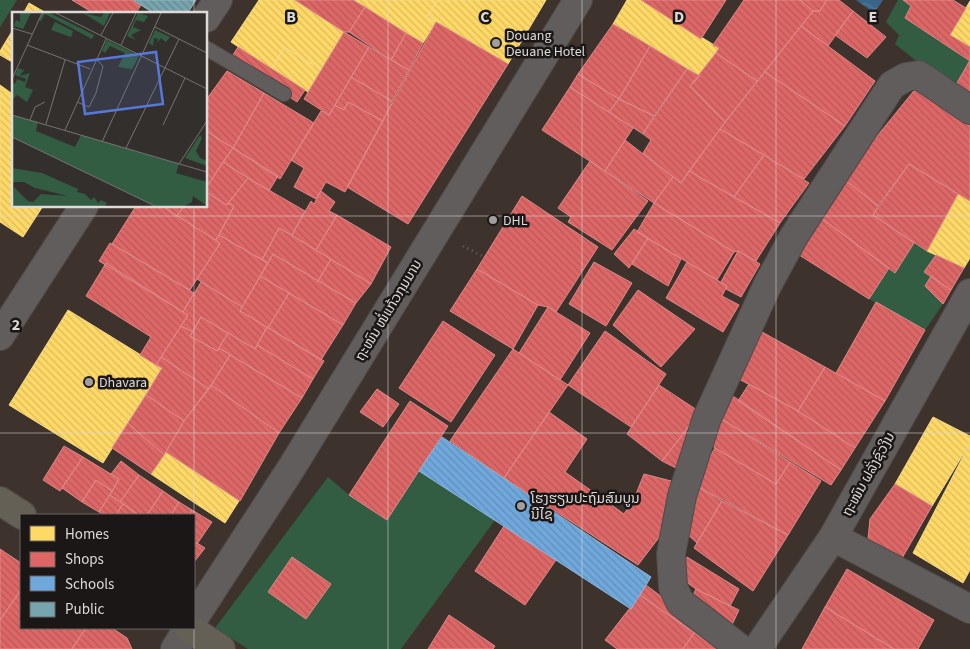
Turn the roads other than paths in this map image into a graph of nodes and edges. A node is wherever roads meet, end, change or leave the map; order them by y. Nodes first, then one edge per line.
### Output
1 (218, 0) edge
2 (578, 0) edge
3 (208, 15) edge
4 (208, 49) edge
5 (284, 94) dead end
6 (970, 110) edge
7 (83, 208) edge
8 (970, 293) edge
9 (0, 336) edge
10 (0, 501) edge
11 (20, 514) edge
12 (833, 537) junction
13 (970, 609) edge
14 (195, 616) edge
15 (188, 629) edge
16 (191, 629) edge
17 (175, 649) edge
18 (221, 649) edge
19 (741, 649) edge
20 (757, 649) edge

1 - 3 street
2 - 14 street, ຖະໜົນ ໜໍ່ແກ້ວກຸມມານ
4 - 5 lane
6 - 19 street
7 - 9 street
8 - 12 street, ຖະໜົນ ຝລັ່ງຊົວງິນ
10 - 11 highway
12 - 13 street
12 - 20 street, ຖະໜົນ ຝລັ່ງຊົວງິນ
15 - 17 street
16 - 18 highway

